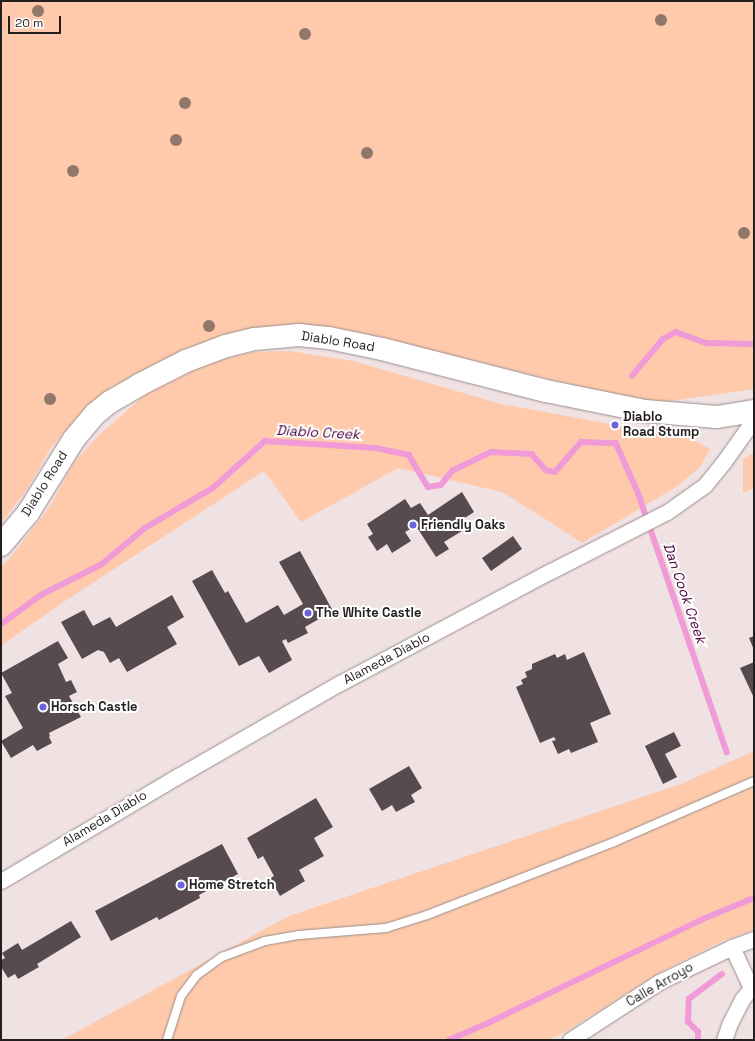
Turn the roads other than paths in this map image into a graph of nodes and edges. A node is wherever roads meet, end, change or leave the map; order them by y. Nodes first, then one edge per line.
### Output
1 (754, 411) edge
2 (754, 419) edge
3 (1, 545) edge
4 (754, 781) edge
5 (1, 881) edge
6 (754, 939) edge
7 (732, 947) junction
8 (753, 987) edge
9 (167, 1040) edge
10 (570, 1040) edge
11 (724, 1040) edge

1 - 3 street, Diablo Road
2 - 5 street, Alameda Diablo
4 - 9 lane
6 - 7 street, Calle Arroyo
7 - 8 street
7 - 10 street, Calle Arroyo
8 - 11 street

